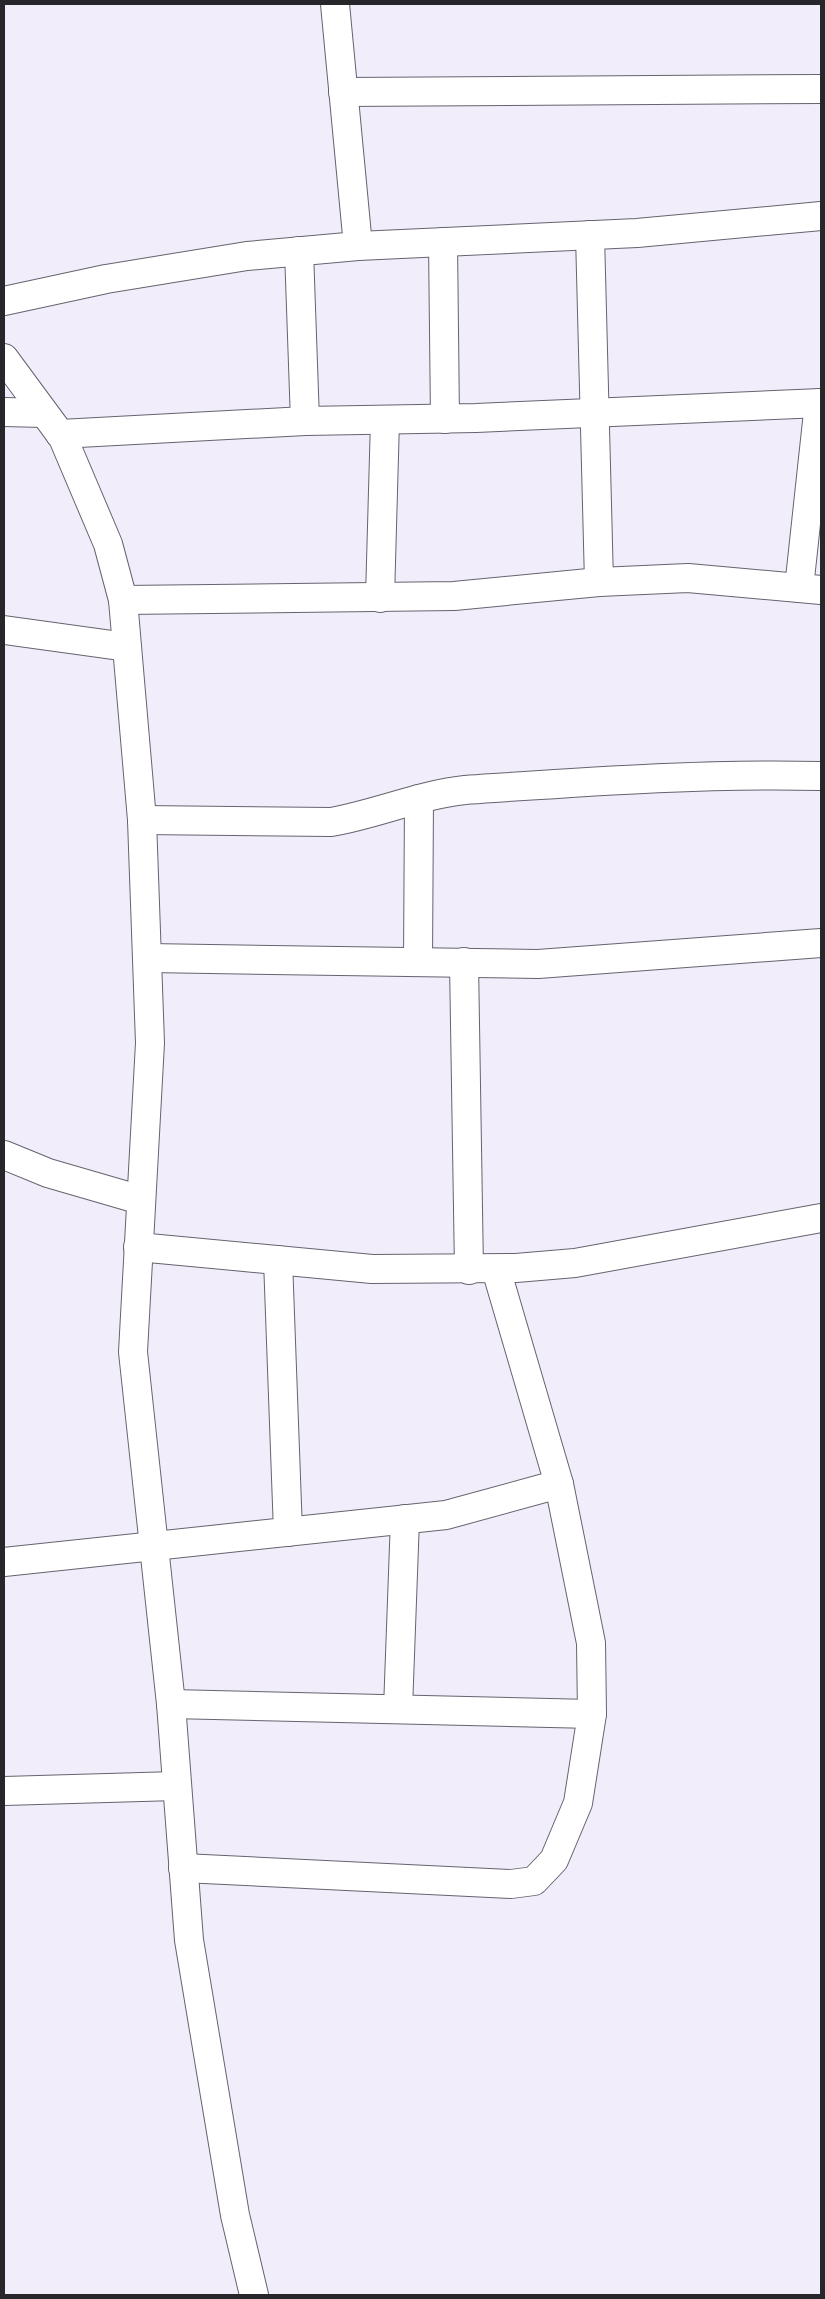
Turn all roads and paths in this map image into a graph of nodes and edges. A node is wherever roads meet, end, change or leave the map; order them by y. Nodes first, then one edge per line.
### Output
1 (335, 4) edge
2 (821, 89) edge
3 (343, 92) junction
4 (821, 216) edge
5 (590, 235) junction
6 (444, 242) junction
7 (358, 246) junction
8 (299, 251) junction
9 (4, 302) edge
10 (4, 358) edge
11 (820, 403) edge
12 (4, 412) edge
13 (595, 413) junction
14 (445, 419) junction
15 (385, 420) junction
16 (304, 421) junction
17 (52, 424) junction
18 (599, 582) junction
19 (810, 589) edge
20 (380, 598) junction
21 (123, 600) junction
22 (4, 630) edge
23 (127, 647) junction
24 (821, 776) edge
25 (419, 799) junction
26 (142, 820) junction
27 (821, 943) edge
28 (148, 958) junction
29 (418, 962) junction
30 (464, 962) junction
31 (4, 1155) edge
32 (141, 1200) junction
33 (821, 1218) edge
34 (138, 1247) junction
35 (278, 1260) junction
36 (496, 1268) junction
37 (469, 1270) junction
38 (559, 1484) junction
39 (405, 1519) junction
40 (288, 1532) junction
41 (155, 1547) junction
42 (4, 1562) edge
43 (171, 1704) junction
44 (398, 1709) junction
45 (592, 1714) junction
46 (176, 1786) junction
47 (4, 1791) edge
48 (183, 1868) junction
49 (254, 2295) edge

1 - 3 street
2 - 3 street
3 - 7 street
4 - 5 street
5 - 6 street
5 - 13 street
6 - 7 street
6 - 14 street
7 - 8 street
8 - 9 street
8 - 16 street
10 - 17 street
11 - 13 street
11 - 19 street
12 - 17 street
13 - 14 street
13 - 18 street
14 - 15 street
15 - 16 street
15 - 20 street
16 - 17 street
17 - 21 street
18 - 19 street
18 - 20 street
20 - 21 street
21 - 23 street
22 - 23 street
23 - 26 street
24 - 25 street
25 - 26 street
25 - 29 street
26 - 28 street
27 - 30 street
28 - 29 street
28 - 32 street
29 - 30 street
30 - 37 street
31 - 32 street
32 - 34 street
33 - 36 street
34 - 35 street
34 - 41 street
35 - 37 street
35 - 40 street
36 - 37 street
36 - 38 street
38 - 39 street
38 - 45 street
39 - 40 street
39 - 44 street
40 - 41 street
41 - 42 street
41 - 43 street
43 - 44 street
43 - 46 street
44 - 45 street
45 - 48 street
46 - 47 street
46 - 48 street
48 - 49 street

